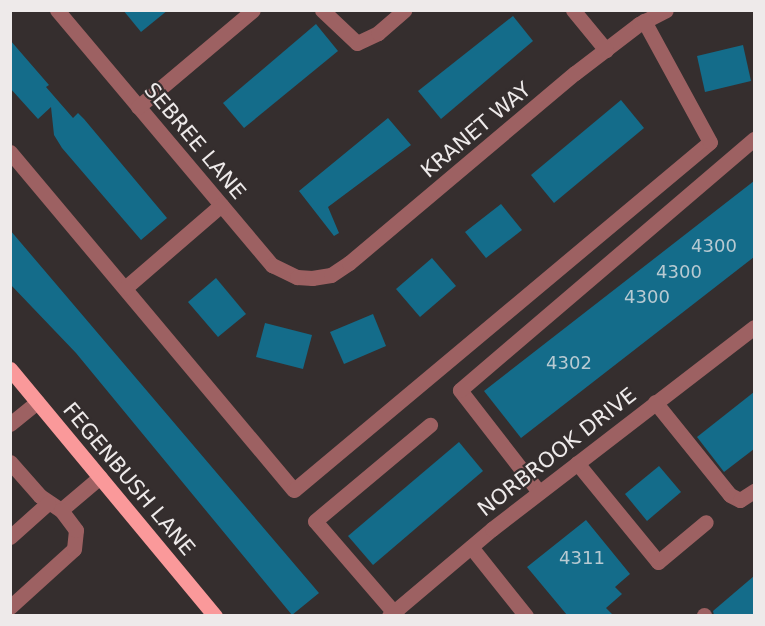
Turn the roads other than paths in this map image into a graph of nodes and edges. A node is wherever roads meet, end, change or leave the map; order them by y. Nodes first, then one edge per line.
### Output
1 (57, 10) edge
2 (253, 10) edge
3 (322, 10) edge
4 (404, 10) edge
5 (573, 10) edge
6 (666, 10) edge
7 (644, 21) junction
8 (606, 50) junction
9 (138, 107) junction
10 (754, 139) edge
11 (10, 152) edge
12 (221, 205) junction
13 (312, 278) joint
14 (125, 288) junction
15 (754, 327) edge
16 (10, 369) edge
17 (38, 402) junction
18 (655, 402) junction
19 (10, 424) edge
20 (430, 425) dead end
21 (10, 462) edge
22 (577, 463) junction
23 (100, 477) junction
24 (754, 491) edge
25 (539, 492) junction
26 (55, 507) junction
27 (706, 522) dead end
28 (10, 537) edge
29 (471, 547) junction
30 (10, 607) edge
31 (394, 614) edge
32 (215, 615) edge
33 (526, 615) edge

1 - 9 street, SEBREE LANE
2 - 9 street
3 - 4 street
5 - 8 street
6 - 7 street, KRANET WAY
7 - 8 street, KRANET WAY
7 - 14 street
8 - 13 street, KRANET WAY
9 - 12 street, SEBREE LANE
10 - 25 street
11 - 14 street
12 - 13 street, SEBREE LANE
12 - 14 street
15 - 18 street, NORBROOK DRIVE
16 - 17 main road, FEGENBUSH LANE
17 - 19 street
17 - 23 main road, FEGENBUSH LANE
18 - 22 street, NORBROOK DRIVE
18 - 24 street
20 - 31 street
21 - 26 street
22 - 25 street, NORBROOK DRIVE
22 - 27 street
23 - 26 street
23 - 32 main road, FEGENBUSH LANE
25 - 29 street, NORBROOK DRIVE
26 - 28 street
26 - 30 street
29 - 31 street, NORBROOK DRIVE
29 - 33 street

